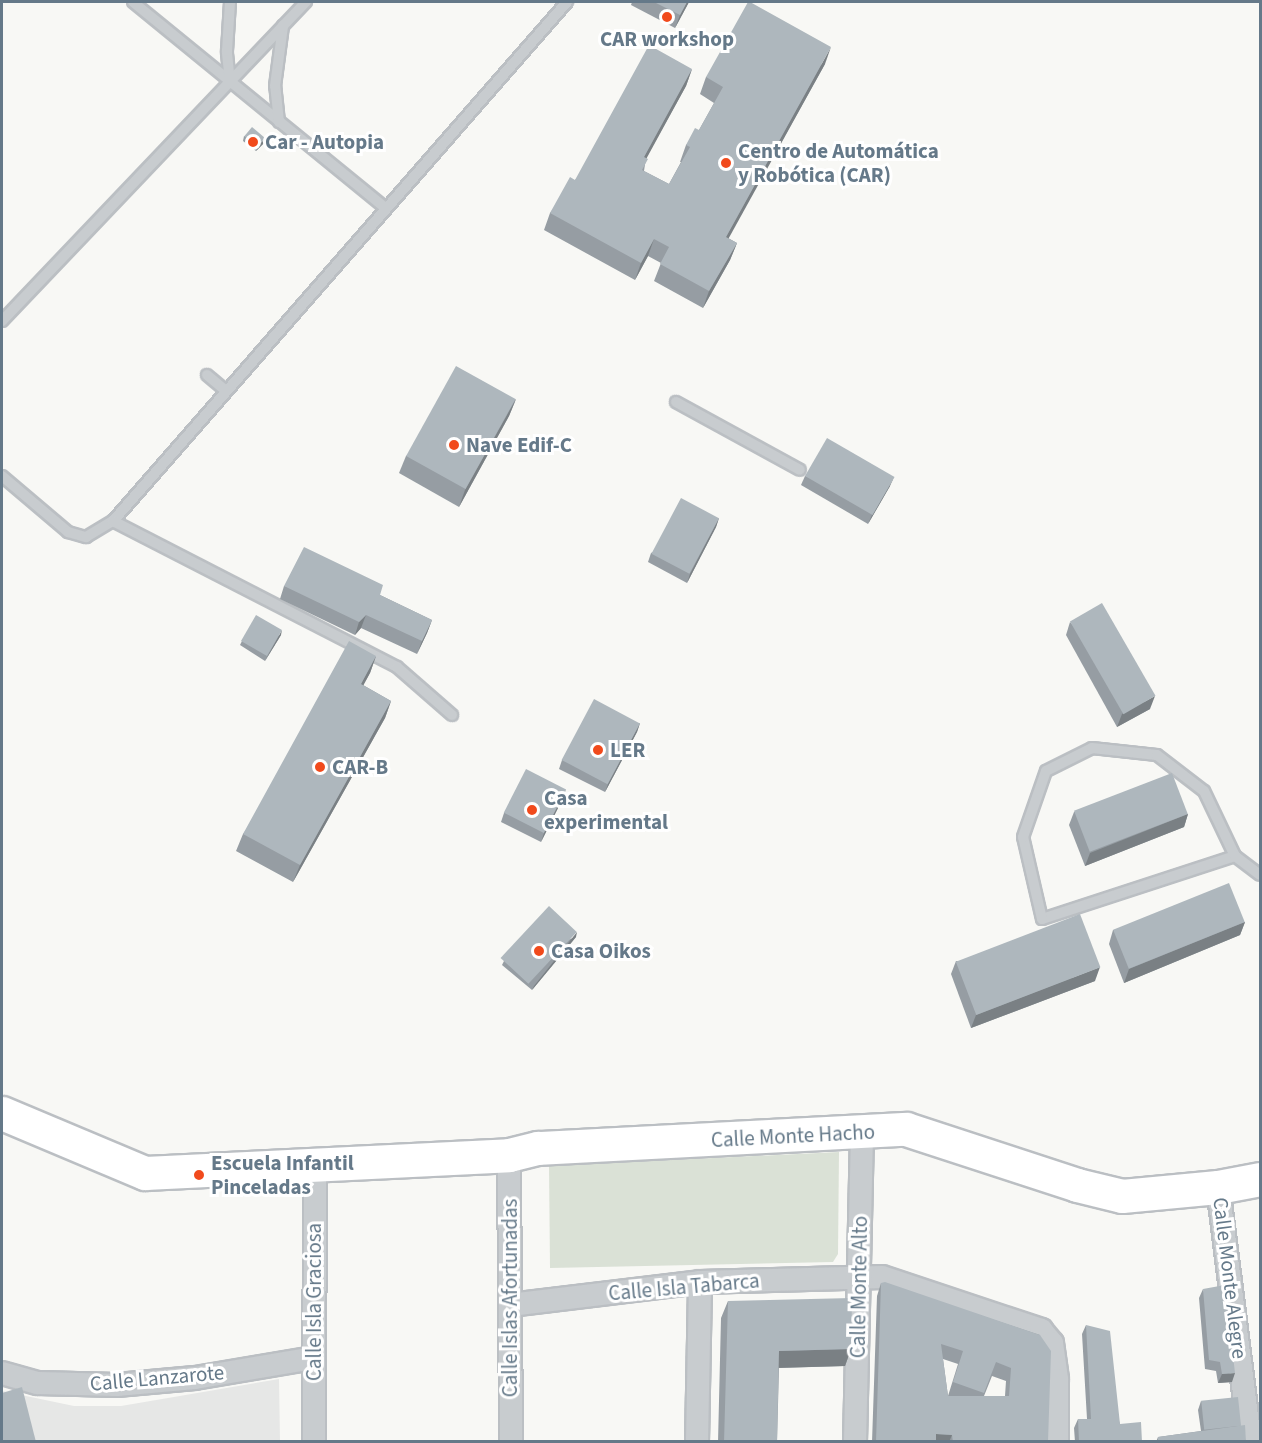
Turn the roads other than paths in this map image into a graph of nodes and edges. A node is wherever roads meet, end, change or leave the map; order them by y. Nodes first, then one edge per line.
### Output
1 (134, 2) edge
2 (230, 2) edge
3 (306, 2) edge
4 (567, 2) edge
5 (283, 26) junction
6 (230, 82) junction
7 (279, 122) junction
8 (386, 208) junction
9 (2, 321) edge
10 (207, 375) dead end
11 (226, 391) junction
12 (676, 402) dead end
13 (800, 470) dead end
14 (2, 476) edge
15 (113, 521) junction
16 (452, 715) dead end
17 (1235, 855) junction
18 (1260, 875) edge
19 (2, 1113) edge
20 (862, 1133) junction
21 (509, 1155) junction
22 (315, 1163) junction
23 (1260, 1179) edge
24 (1218, 1187) junction
25 (859, 1276) junction
26 (700, 1282) junction
27 (510, 1305) junction
28 (313, 1358) junction
29 (2, 1373) edge
30 (314, 1442) edge
31 (511, 1442) edge
32 (697, 1442) edge
33 (855, 1442) edge
34 (1057, 1442) edge
35 (1250, 1442) edge

1 - 6 lane
2 - 6 lane
3 - 5 lane
4 - 8 lane
5 - 6 lane
5 - 7 lane
6 - 7 lane
6 - 9 lane
7 - 8 lane
8 - 11 lane
10 - 11 lane
11 - 15 lane
12 - 13 lane
14 - 15 lane
15 - 16 lane
17 - 17 lane
17 - 18 lane
19 - 22 main road, Calle Monte Hacho
20 - 21 main road, Calle Monte Hacho
20 - 24 main road, Calle Monte Hacho
20 - 25 street, Calle Monte Alto
21 - 22 main road, Calle Monte Hacho
21 - 27 street, Calle Islas Afortunadas
22 - 28 street, Calle Isla Graciosa
23 - 24 main road, Calle Monte Hacho
24 - 35 street, Calle Monte Alegre
25 - 26 street, Calle Isla Tabarca
25 - 33 street, Calle Monte Alto
25 - 34 street, Calle Isla Tabarca
26 - 27 street, Calle Isla Tabarca
26 - 32 street
27 - 31 street, Calle Islas Afortunadas
28 - 29 street, Calle Lanzarote
28 - 30 street, Calle Isla Graciosa

